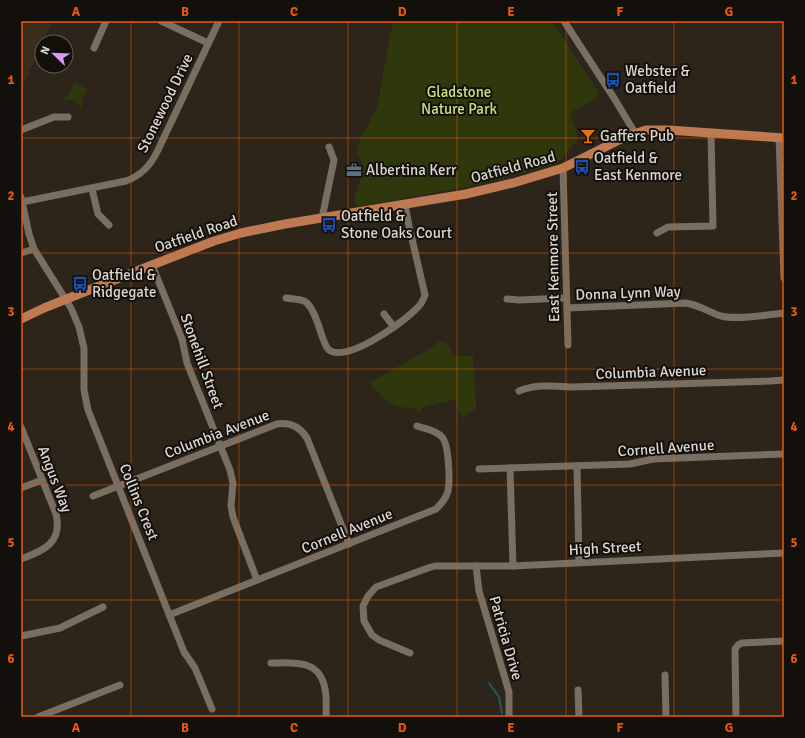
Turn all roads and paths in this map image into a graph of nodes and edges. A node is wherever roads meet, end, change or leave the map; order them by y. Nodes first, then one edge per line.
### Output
1 (106, 21) edge
2 (161, 21) edge
3 (219, 21) edge
4 (564, 21) edge
5 (208, 43) junction
6 (94, 48) dead end
7 (68, 117) dead end
8 (21, 130) edge
9 (635, 133) junction
10 (711, 133) junction
11 (781, 138) edge
12 (329, 147) dead end
13 (563, 168) junction
14 (92, 189) junction
15 (21, 199) edge
16 (405, 205) junction
17 (322, 218) junction
18 (108, 225) dead end
19 (656, 233) dead end
20 (34, 249) junction
21 (783, 249) edge
22 (21, 252) edge
23 (152, 265) junction
24 (784, 278) edge
25 (286, 298) dead end
26 (566, 298) junction
27 (66, 299) junction
28 (507, 299) dead end
29 (567, 308) junction
30 (384, 314) dead end
31 (784, 314) edge
32 (21, 319) edge
33 (394, 327) junction
34 (568, 345) dead end
35 (784, 380) edge
36 (519, 391) dead end
37 (417, 426) dead end
38 (21, 427) edge
39 (220, 447) junction
40 (784, 454) edge
41 (577, 466) junction
42 (510, 468) junction
43 (479, 470) dead end
44 (42, 480) junction
45 (119, 486) junction
46 (21, 488) edge
47 (93, 496) dead end
48 (349, 544) junction
49 (784, 553) edge
50 (21, 559) edge
51 (579, 562) junction
52 (476, 566) junction
53 (513, 566) junction
54 (257, 580) junction
55 (103, 607) dead end
56 (169, 615) junction
57 (21, 636) edge
58 (784, 641) edge
59 (410, 653) dead end
60 (271, 663) dead end
61 (665, 675) dead end
62 (120, 685) dead end
63 (578, 690) dead end
64 (212, 709) dead end
65 (38, 717) edge
66 (326, 717) edge
67 (509, 717) edge
68 (579, 717) edge
69 (666, 717) edge
70 (736, 717) edge

1 - 6 street
2 - 5 street, Stonewood Drive
3 - 5 street
4 - 9 street
5 - 14 street, Stonewood Drive
7 - 8 street
9 - 10 main road, Oatfield Road
9 - 13 main road, Oatfield Road
10 - 11 main road, Oatfield Road
10 - 19 street
11 - 21 street
12 - 17 street
13 - 16 main road, Oatfield Road
13 - 26 street, East Kenmore Street
14 - 15 street, Stonewood Drive
14 - 18 street
15 - 20 street, Collins Crest
16 - 17 main road, Oatfield Road
16 - 33 street
17 - 23 main road, Oatfield Road
20 - 22 street
20 - 27 street, Collins Crest
21 - 24 street
23 - 27 main road, Oatfield Road
23 - 39 street, Stonehill Street
25 - 33 street
26 - 28 street, Donna Lynn Way
26 - 29 street, East Kenmore Street
27 - 32 main road, Oatfield Road
27 - 45 street, Collins Crest
29 - 31 street, Donna Lynn Way
29 - 34 street, East Kenmore Street
30 - 33 street
35 - 36 street, Columbia Avenue
37 - 48 street, Cornell Avenue
38 - 44 street, Angus Way
39 - 45 street, Columbia Avenue
39 - 48 street, Columbia Avenue
39 - 54 street, Stonehill Street
40 - 41 street, Cornell Avenue
41 - 42 street, Cornell Avenue
41 - 51 street
42 - 43 street, Cornell Avenue
42 - 53 street
44 - 46 street
44 - 50 street, Angus Way
45 - 47 street, Columbia Avenue
45 - 56 street, Collins Crest
48 - 54 street, Cornell Avenue
49 - 51 street, High Street
51 - 53 street, High Street
52 - 53 street, High Street
52 - 59 street, High Street
52 - 67 street, Patricia Drive
54 - 56 street, Cornell Avenue
55 - 57 street
56 - 64 street, Collins Crest
58 - 70 street
60 - 66 street
61 - 69 street
62 - 65 street
63 - 68 street

